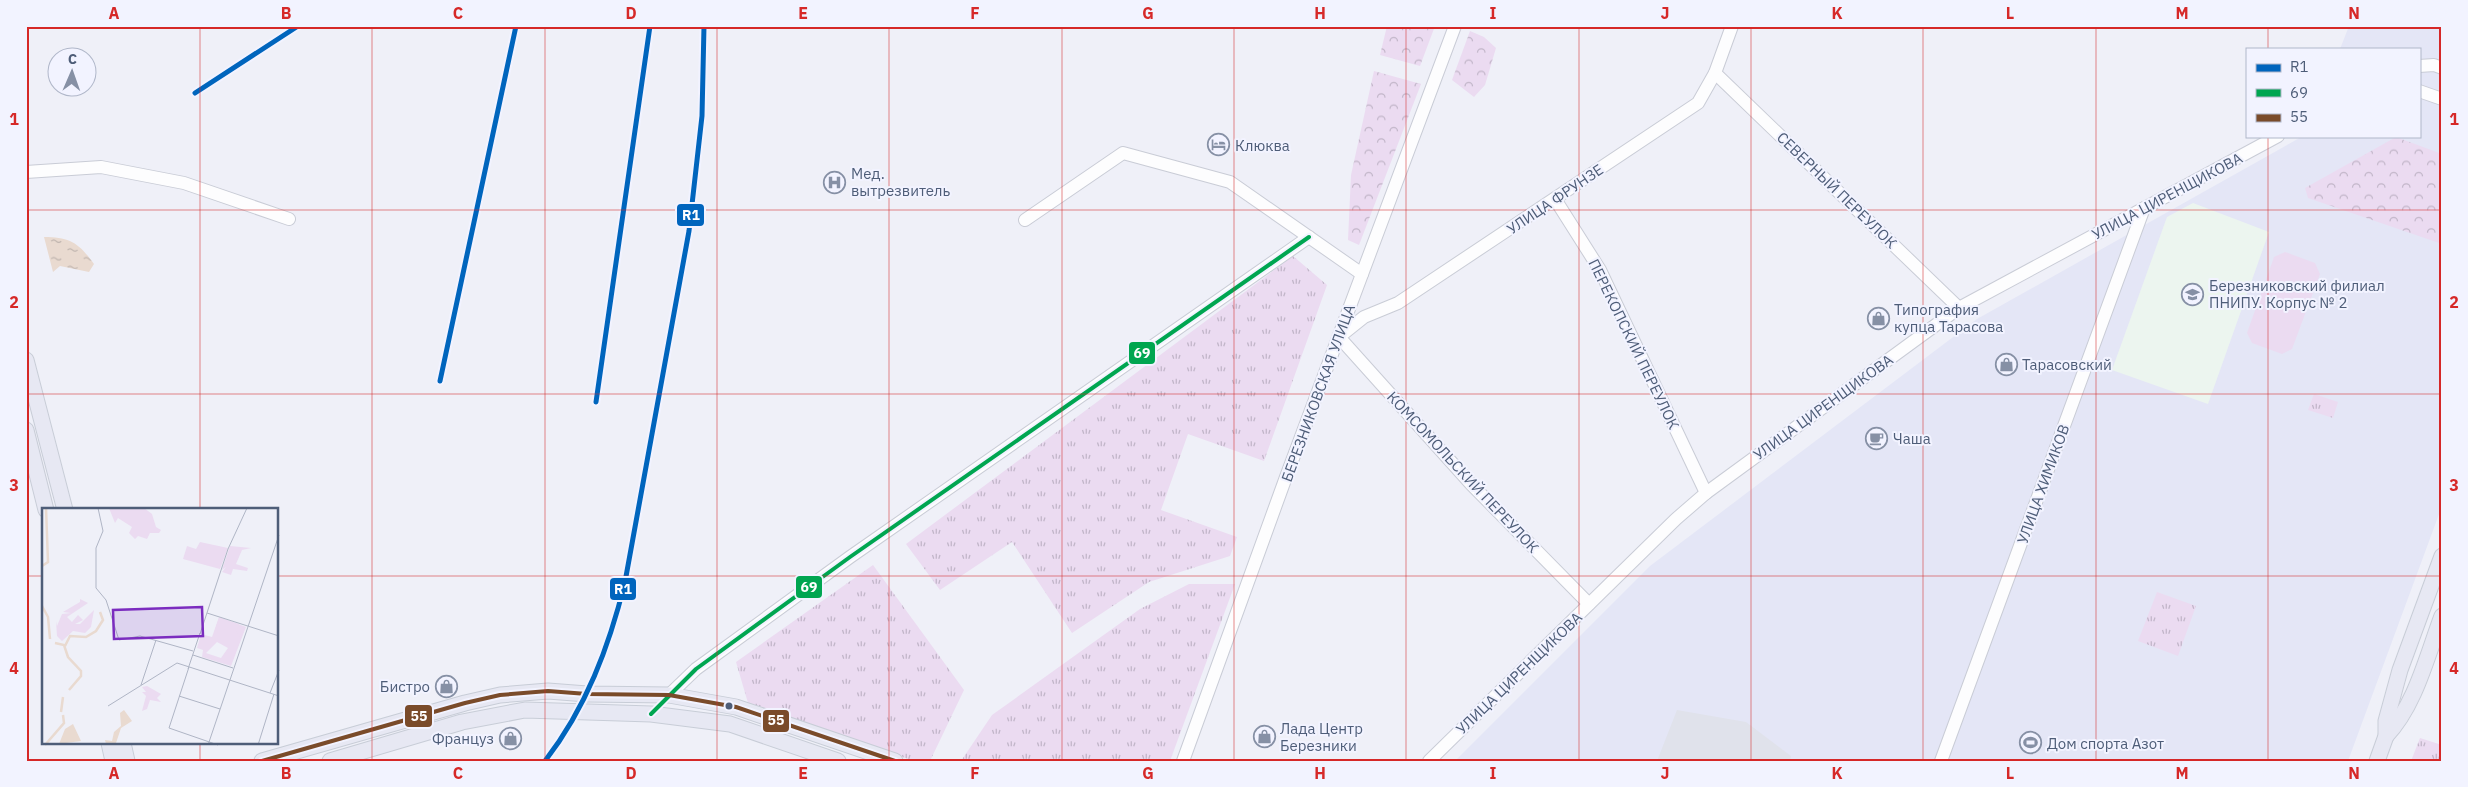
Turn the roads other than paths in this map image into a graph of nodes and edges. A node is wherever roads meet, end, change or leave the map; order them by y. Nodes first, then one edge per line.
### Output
1 (1455, 26) edge
2 (1732, 26) edge
3 (2420, 66) edge
4 (2438, 66) edge
5 (1715, 73) junction
6 (2420, 91) edge
7 (2442, 99) edge
8 (2274, 138) edge
9 (26, 172) edge
10 (1555, 199) junction
11 (2144, 208) junction
12 (289, 219) dead end
13 (1024, 220) dead end
14 (1308, 237) junction
15 (1362, 274) junction
16 (1959, 308) junction
17 (1339, 337) junction
18 (26, 360) edge
19 (26, 430) edge
20 (1706, 493) junction
21 (46, 508) edge
22 (64, 508) edge
23 (2442, 556) edge
24 (1589, 604) junction
25 (2442, 616) edge
26 (669, 695) junction
27 (651, 714) junction
28 (2386, 736) junction
29 (108, 744) edge
30 (123, 744) edge
31 (113, 761) edge
32 (127, 761) edge
33 (262, 761) edge
34 (330, 761) edge
35 (838, 761) edge
36 (895, 761) edge
37 (1183, 761) edge
38 (1428, 761) edge
39 (1941, 761) edge
40 (2377, 761) edge

1 - 15 street, БЕРЕЗНИКОВСКАЯ УЛИЦА
2 - 5 street, УЛИЦА ФРУНЗЕ
3 - 4 street
5 - 10 street, УЛИЦА ФРУНЗЕ
5 - 16 street, СЕВЕРНЫЙ ПЕРЕУЛОК
6 - 7 street
8 - 11 street, УЛИЦА ЦИРЕНЩИКОВА
9 - 12 street
10 - 17 street, УЛИЦА ФРУНЗЕ
10 - 20 street, ПЕРЕКОПСКИЙ ПЕРЕУЛОК
11 - 16 street, УЛИЦА ЦИРЕНЩИКОВА
11 - 39 street, УЛИЦА ХИМИКОВ
13 - 14 street
14 - 15 street
14 - 26 street
15 - 17 street, БЕРЕЗНИКОВСКАЯ УЛИЦА
16 - 20 street, УЛИЦА ЦИРЕНЩИКОВА
17 - 24 street, КОМСОМОЛЬСКИЙ ПЕРЕУЛОК
17 - 37 street, БЕРЕЗНИКОВСКАЯ УЛИЦА
18 - 22 main road
19 - 21 main road
20 - 24 street, УЛИЦА ЦИРЕНЩИКОВА
23 - 28 main road
24 - 38 street, УЛИЦА ЦИРЕНЩИКОВА
25 - 28 main road
26 - 27 main road
26 - 33 main road
26 - 36 main road
27 - 34 main road
27 - 35 main road
28 - 40 main road
29 - 31 main road
30 - 32 main road

